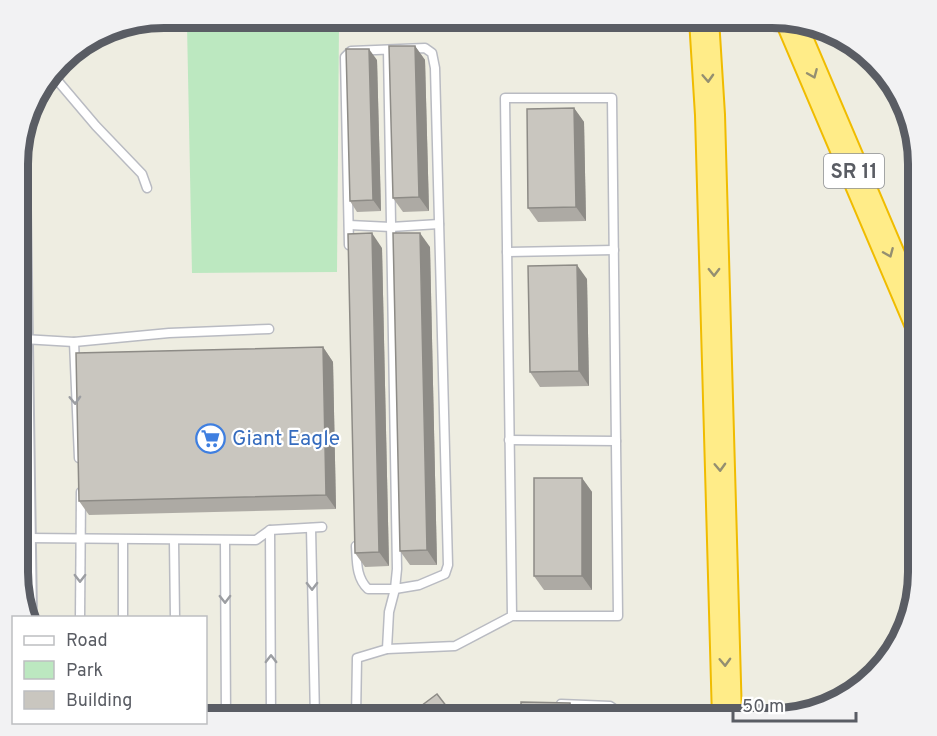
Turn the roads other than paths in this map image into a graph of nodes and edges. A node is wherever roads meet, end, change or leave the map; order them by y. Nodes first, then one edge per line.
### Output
1 (705, 29) edge
2 (794, 30) edge
3 (388, 50) junction
4 (58, 81) edge
5 (147, 188) dead end
6 (439, 224) junction
7 (349, 225) junction
8 (391, 227) junction
9 (614, 250) junction
10 (507, 252) junction
11 (350, 260) edge
12 (908, 297) edge
13 (269, 329) dead end
14 (28, 339) edge
15 (74, 342) junction
16 (509, 440) junction
17 (616, 441) junction
18 (80, 470) edge
19 (81, 481) edge
20 (322, 527) dead end
21 (311, 528) junction
22 (270, 530) junction
23 (356, 531) edge
24 (29, 538) edge
25 (80, 539) junction
26 (123, 540) junction
27 (174, 541) junction
28 (225, 541) junction
29 (395, 589) junction
30 (80, 616) edge
31 (123, 616) edge
32 (175, 616) edge
33 (512, 616) junction
34 (387, 649) junction
35 (551, 704) edge
36 (226, 707) edge
37 (271, 707) edge
38 (315, 707) edge
39 (356, 707) edge
40 (611, 708) edge
41 (727, 708) edge

1 -> 41 highway
2 -> 12 highway, SR 11
3 - 6 lane
3 - 7 lane
3 - 8 lane
4 - 5 lane
6 - 8 lane
6 - 29 lane
7 - 8 lane
7 - 11 lane
8 - 29 lane
9 - 10 lane
9 - 10 lane
9 - 17 lane
10 - 16 lane
13 - 15 lane
14 - 15 lane
15 -> 18 lane
16 - 17 lane
16 - 33 lane
17 - 33 lane
19 - 25 lane
20 - 21 lane
21 - 22 lane
21 -> 38 lane
22 - 28 lane
37 -> 22 lane
23 - 29 lane
24 - 25 lane
25 - 26 lane
25 -> 30 lane
26 - 27 lane
26 - 31 lane
27 - 28 lane
27 - 32 lane
28 -> 36 lane
29 - 34 lane
33 - 34 lane
34 - 39 lane
35 - 40 lane

